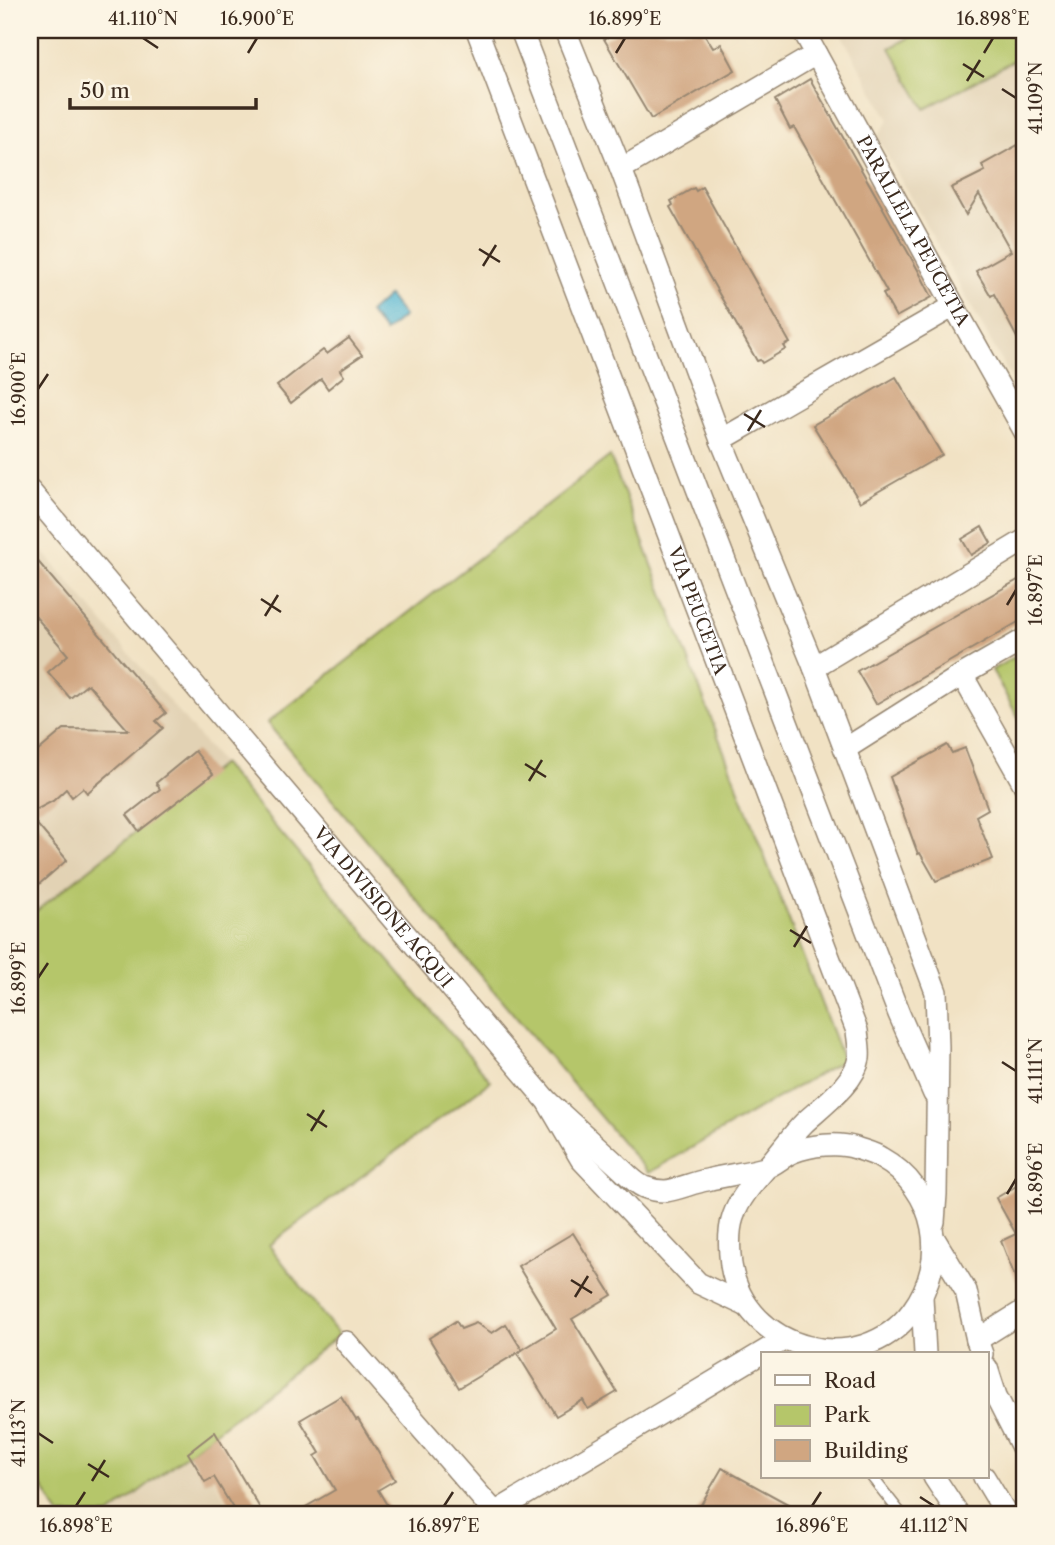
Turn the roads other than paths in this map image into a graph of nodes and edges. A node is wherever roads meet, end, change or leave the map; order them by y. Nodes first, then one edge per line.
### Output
1 (477, 30) edge
2 (521, 30) edge
3 (565, 30) edge
4 (803, 30) edge
5 (816, 54) junction
6 (621, 169) junction
7 (954, 306) junction
8 (1025, 432) edge
9 (721, 440) junction
10 (30, 491) edge
11 (1025, 540) edge
12 (1025, 639) edge
13 (814, 667) junction
14 (962, 675) junction
15 (845, 749) junction
16 (1025, 786) edge
17 (936, 1099) junction
18 (547, 1101) junction
19 (767, 1167) junction
20 (934, 1234) junction
21 (922, 1297) junction
22 (747, 1306) junction
23 (1025, 1310) edge
24 (785, 1339) junction
25 (346, 1342) dead end
26 (980, 1347) edge
27 (763, 1352) edge
28 (827, 1352) edge
29 (925, 1352) edge
30 (761, 1353) edge
31 (988, 1371) edge
32 (1025, 1453) edge
33 (873, 1478) edge
34 (934, 1478) edge
35 (985, 1478) edge
36 (952, 1513) edge
37 (494, 1514) edge
38 (902, 1515) edge
39 (1007, 1515) edge

1 - 19 street, VIA PEUCETIA
2 - 17 street, VIA PEUCETIA
3 - 6 street, VIA PEUCETIA
4 - 5 street, PARALLELA PEUCETIA
5 - 6 street
5 - 7 street, PARALLELA PEUCETIA
6 - 9 street, VIA PEUCETIA
7 - 8 street, PARALLELA PEUCETIA
7 - 9 street
9 - 13 street, VIA PEUCETIA
10 - 18 street, VIA DIVISIONE ACQUI
11 - 13 street
12 - 14 street
13 - 15 street, VIA PEUCETIA
14 - 15 street
14 - 16 street
15 - 17 street, VIA PEUCETIA
17 - 20 street, VIA PEUCETIA
18 - 19 street, VIA PEUCETIA
18 - 22 street, VIA DIVISIONE ACQUI
19 - 20 street, VIA PEUCETIA
19 - 22 street, VIA PEUCETIA
20 - 21 street, VIA PEUCETIA
20 - 26 street, VIA PEUCETIA
21 - 28 street, VIA PEUCETIA
21 - 29 street
22 - 24 street, VIA PEUCETIA
23 - 26 street
24 - 27 street
24 - 28 street, VIA PEUCETIA
25 - 37 street
30 - 37 street
31 - 32 street
33 - 38 lane
34 - 36 street
35 - 39 street

